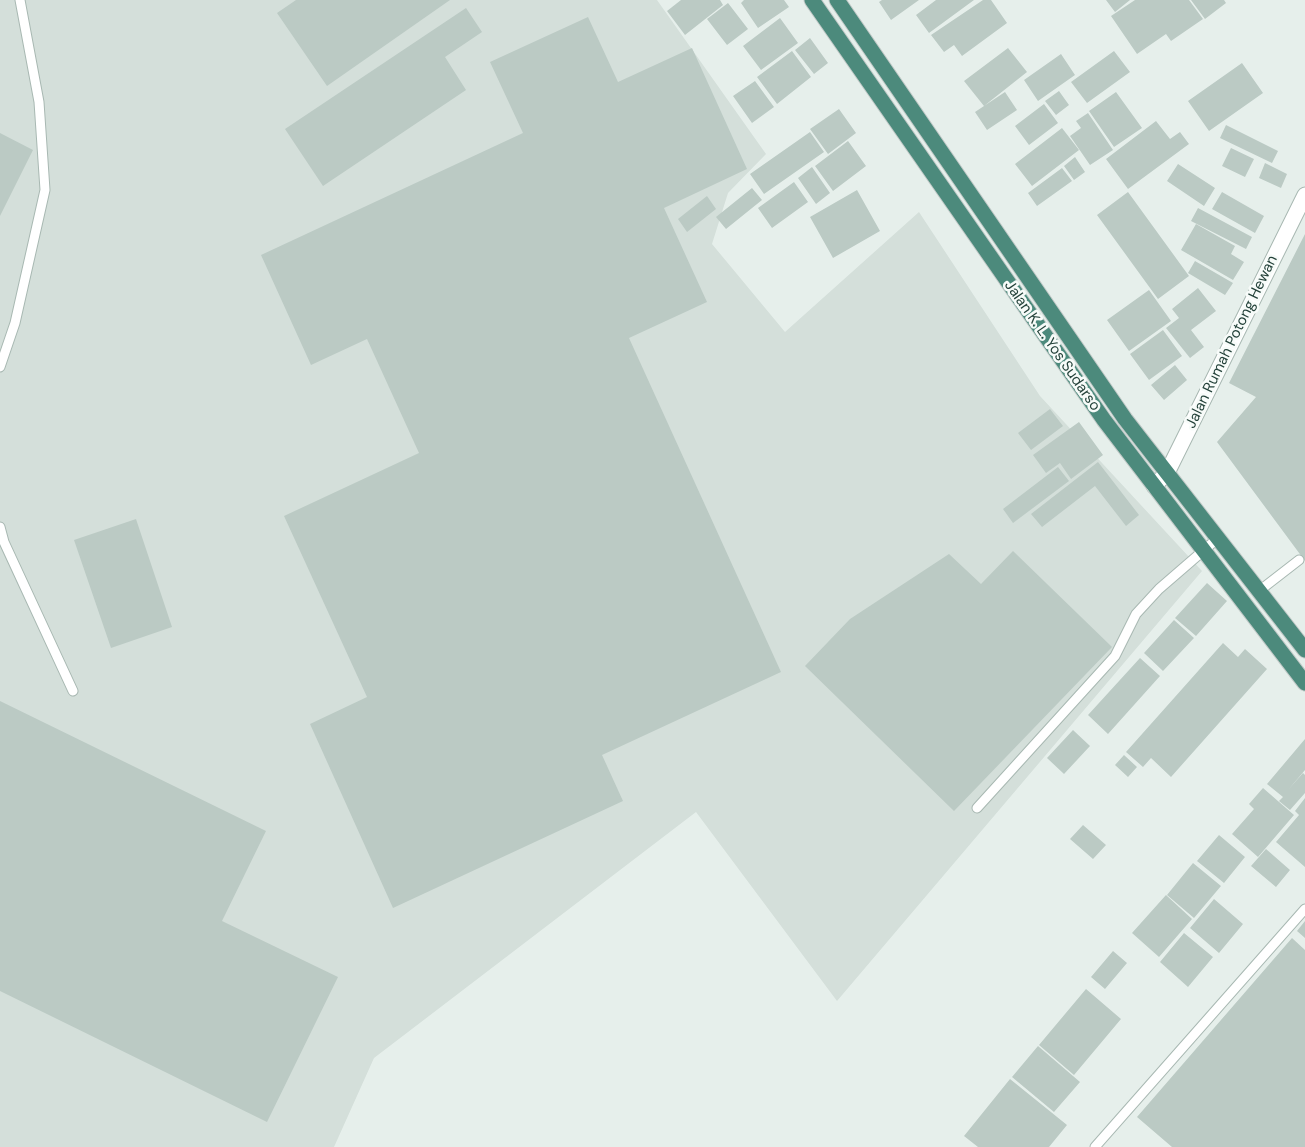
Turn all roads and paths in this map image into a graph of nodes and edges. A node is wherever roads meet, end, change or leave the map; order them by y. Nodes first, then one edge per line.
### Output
1 (20, 0) edge
2 (812, 0) edge
3 (837, 0) edge
4 (1305, 195) edge
5 (0, 367) edge
6 (1167, 473) junction
7 (1154, 486) junction
8 (0, 527) edge
9 (1218, 538) junction
10 (1203, 551) junction
11 (1299, 560) dead end
12 (1259, 591) junction
13 (1305, 650) edge
14 (1305, 683) edge
15 (73, 690) dead end
16 (977, 808) dead end
17 (1305, 910) edge
18 (1094, 1147) edge

1 - 5 lane
2 - 7 highway, Jalan K. L. Yos Sudarso
3 - 6 highway, Jalan K. L. Yos Sudarso
4 - 6 street, Jalan Rumah Potong Hewan
6 - 7 street, Jalan Rumah Potong Hewan
6 - 9 highway, Jalan K. L. Yos Sudarso
7 - 10 highway, Jalan K. L. Yos Sudarso
8 - 15 lane
9 - 10 lane
9 - 12 highway, Jalan K. L. Yos Sudarso
10 - 14 highway, Jalan K. L. Yos Sudarso
10 - 16 lane
11 - 12 lane
12 - 13 highway, Jalan K. L. Yos Sudarso
17 - 18 lane

